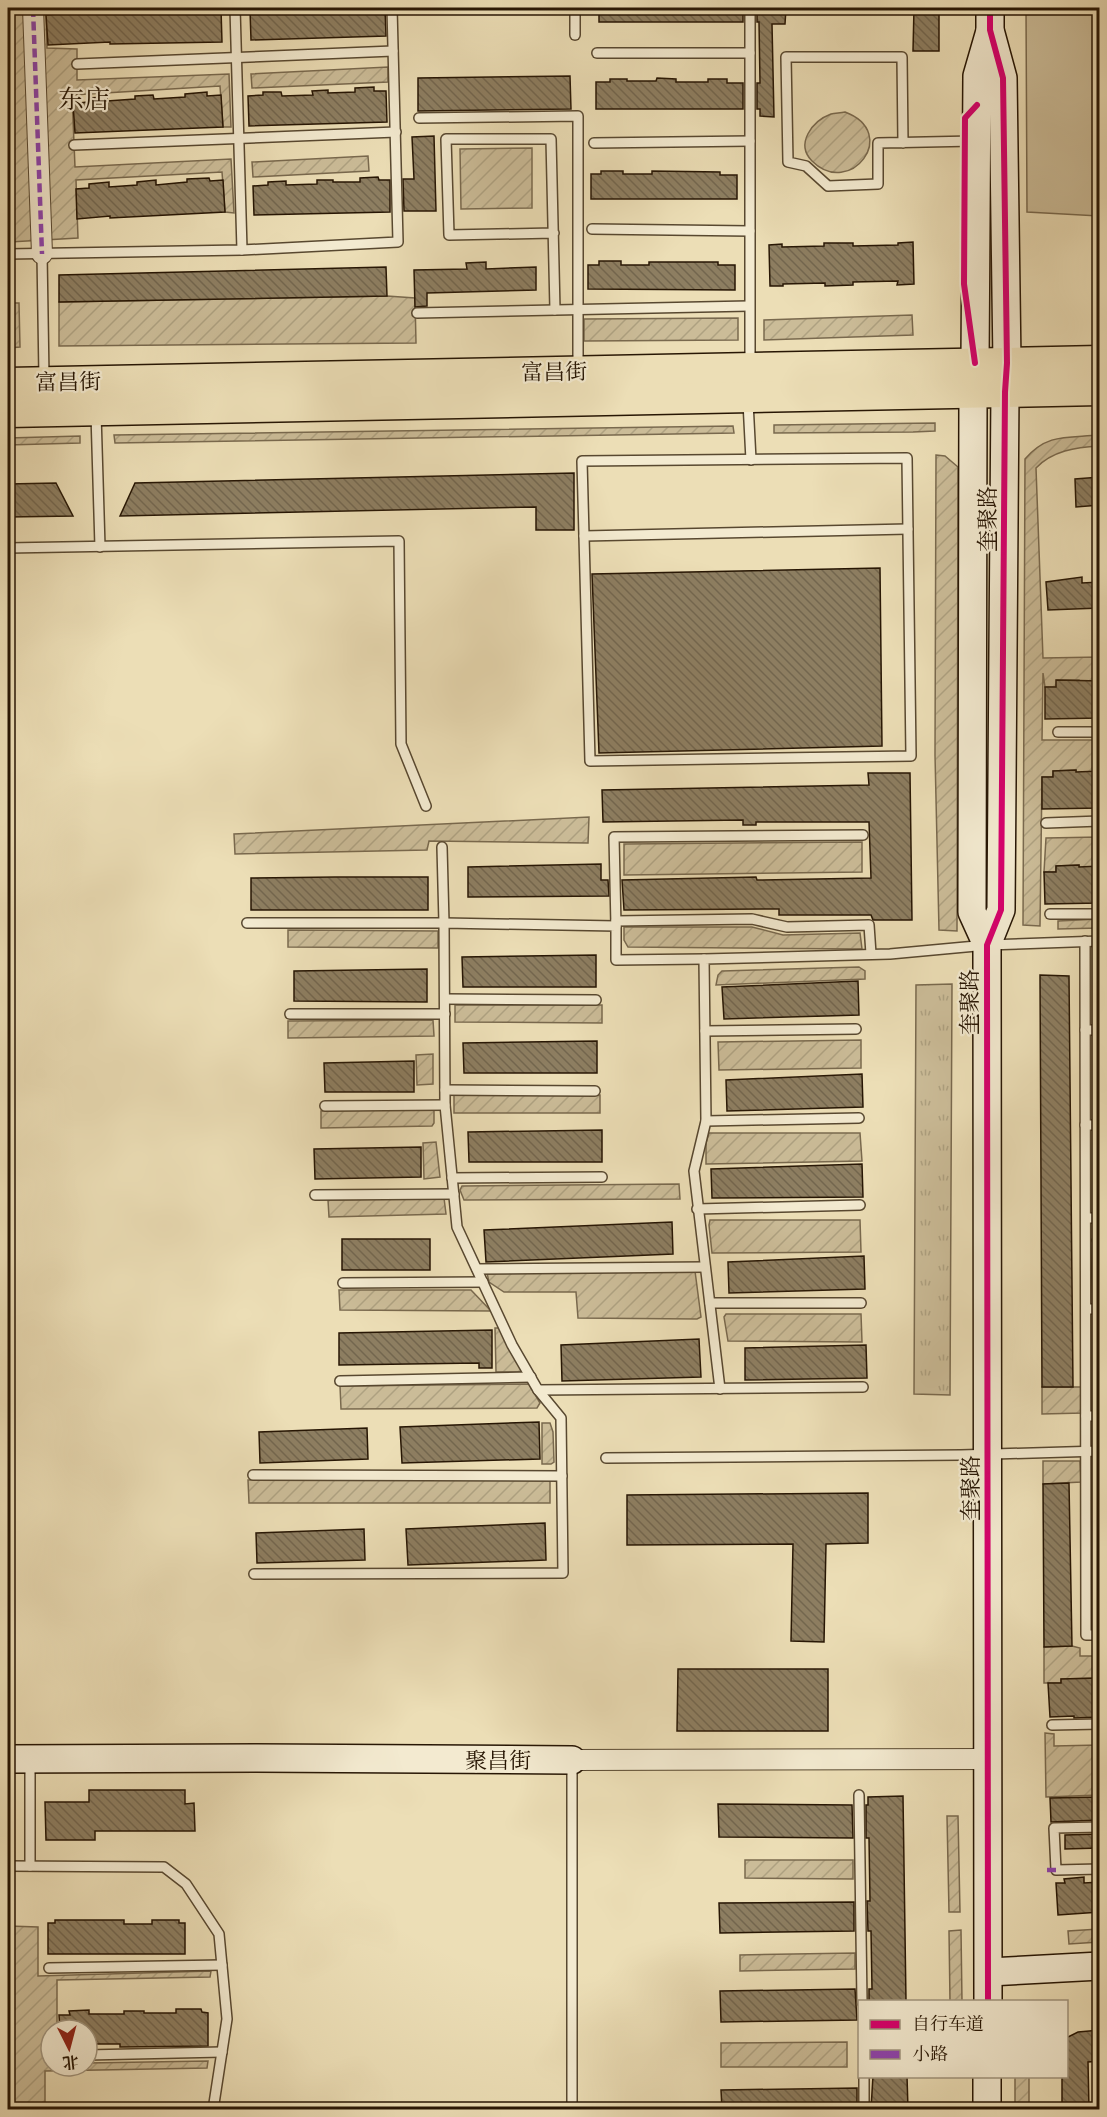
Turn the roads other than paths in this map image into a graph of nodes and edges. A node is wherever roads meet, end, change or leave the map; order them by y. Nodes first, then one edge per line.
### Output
1 (33, 8) edge
2 (235, 8) edge
3 (392, 8) edge
4 (575, 8) edge
5 (750, 8) edge
6 (990, 19) edge
7 (575, 36) dead end
8 (393, 51) junction
9 (597, 53) dead end
10 (750, 53) junction
11 (236, 57) junction
12 (77, 64) dead end
13 (418, 118) dead end
14 (396, 132) junction
15 (239, 138) junction
16 (750, 141) junction
17 (977, 141) junction
18 (903, 142) junction
19 (594, 143) dead end
20 (74, 145) dead end
21 (592, 229) dead end
22 (750, 231) junction
23 (554, 233) junction
24 (242, 250) junction
25 (8, 254) edge
26 (42, 254) junction
27 (749, 306) junction
28 (555, 309) junction
29 (578, 309) junction
30 (417, 313) dead end
31 (1100, 361) edge
32 (975, 363) junction
33 (1007, 363) junction
34 (750, 368) junction
35 (578, 371) junction
36 (44, 382) junction
37 (8, 383) edge
38 (1100, 390) edge
39 (1005, 392) junction
40 (973, 393) junction
41 (748, 397) junction
42 (96, 411) junction
43 (8, 412) edge
44 (751, 460) junction
45 (908, 529) junction
46 (584, 536) junction
47 (100, 547) junction
48 (8, 548) edge
49 (1058, 732) dead end
50 (1100, 732) edge
51 (426, 806) dead end
52 (1100, 821) edge
53 (1046, 823) dead end
54 (863, 835) dead end
55 (442, 847) dead end
56 (1050, 914) dead end
57 (1100, 914) edge
58 (247, 923) dead end
59 (444, 923) junction
60 (616, 923) junction
61 (1100, 940) edge
62 (1085, 941) junction
63 (987, 945) junction
64 (871, 954) junction
65 (705, 959) junction
66 (445, 999) junction
67 (596, 1000) dead end
68 (290, 1014) dead end
69 (445, 1014) junction
70 (856, 1029) dead end
71 (1085, 1030) junction
72 (1100, 1030) edge
73 (705, 1031) junction
74 (445, 1090) junction
75 (594, 1091) dead end
76 (445, 1105) junction
77 (325, 1106) dead end
78 (859, 1118) dead end
79 (706, 1121) junction
80 (1085, 1125) junction
81 (1100, 1125) edge
82 (602, 1177) dead end
83 (453, 1178) junction
84 (454, 1194) junction
85 (315, 1195) dead end
86 (860, 1206) dead end
87 (697, 1209) junction
88 (1086, 1218) junction
89 (1100, 1218) edge
90 (705, 1267) junction
91 (477, 1269) junction
92 (483, 1282) junction
93 (343, 1283) dead end
94 (710, 1303) junction
95 (861, 1303) dead end
96 (1086, 1309) junction
97 (1100, 1309) edge
98 (531, 1377) junction
99 (340, 1381) dead end
100 (863, 1387) dead end
101 (720, 1389) junction
102 (538, 1390) junction
103 (1086, 1416) junction
104 (1100, 1416) edge
105 (1087, 1451) junction
106 (1100, 1451) edge
107 (988, 1454) junction
108 (606, 1458) dead end
109 (253, 1475) dead end
110 (562, 1476) junction
111 (254, 1574) dead end
112 (1100, 1635) edge
113 (1100, 1724) edge
114 (1052, 1725) dead end
115 (19, 1759) edge
116 (988, 1759) junction
117 (572, 1760) junction
118 (860, 1795) dead end
119 (1100, 1827) edge
120 (8, 1866) edge
121 (30, 1866) junction
122 (1100, 1869) edge
123 (222, 1965) junction
124 (1100, 1966) edge
125 (49, 1968) dead end
126 (989, 1972) junction
127 (862, 2000) edge
128 (988, 2000) edge
129 (222, 2052) junction
130 (99, 2055) edge
131 (864, 2078) edge
132 (987, 2078) edge
133 (213, 2109) edge
134 (572, 2109) edge
135 (864, 2109) edge
136 (987, 2109) edge

1 - 26 street
2 - 11 lane
3 - 8 lane
4 - 7 lane
5 - 10 lane
6 - 17 street
6 - 33 street, 奎聚路
8 - 11 lane
8 - 14 lane
9 - 10 lane
10 - 16 lane
11 - 12 lane
11 - 15 lane
13 - 29 lane
14 - 15 lane
14 - 24 lane
15 - 20 lane
15 - 24 lane
16 - 19 lane
16 - 22 lane
17 - 18 lane
17 - 32 street
18 - 18 lane
21 - 22 lane
22 - 27 lane
23 - 23 lane
23 - 28 lane
24 - 26 lane
25 - 26 lane
26 - 36 lane
27 - 29 lane
27 - 34 lane
28 - 29 lane
28 - 30 lane
29 - 35 lane
31 - 33 main road, 富昌街
32 - 33 main road, 富昌街
32 - 34 main road, 富昌街
32 - 40 street
33 - 39 street, 奎聚路
34 - 35 main road, 富昌街
35 - 36 main road, 富昌街
36 - 37 main road, 富昌街
38 - 39 main road, 富昌街
39 - 40 main road, 富昌街
39 - 63 street, 奎聚路
40 - 41 main road, 富昌街
40 - 63 street
41 - 42 main road, 富昌街
41 - 44 lane
42 - 43 main road, 富昌街
42 - 47 lane
44 - 45 lane
44 - 46 lane
45 - 46 lane
45 - 46 lane
47 - 48 lane
47 - 51 lane
49 - 50 lane
52 - 53 lane
54 - 60 lane
55 - 59 lane
56 - 57 lane
58 - 59 lane
59 - 60 lane
59 - 66 lane
60 - 64 lane
60 - 65 lane
61 - 62 lane
62 - 63 lane
62 - 71 lane
63 - 64 lane
63 - 107 street, 奎聚路
64 - 65 lane
65 - 73 lane
66 - 67 lane
66 - 69 lane
68 - 69 lane
69 - 74 lane
70 - 73 lane
71 - 72 lane
71 - 80 lane
73 - 79 lane
74 - 75 lane
74 - 76 lane
76 - 77 lane
76 - 83 lane
78 - 79 lane
79 - 87 lane
80 - 81 lane
80 - 88 lane
82 - 83 lane
83 - 84 lane
84 - 85 lane
84 - 91 lane
86 - 87 lane
87 - 90 lane
88 - 89 lane
88 - 96 lane
90 - 91 lane
90 - 94 lane
91 - 92 lane
92 - 93 lane
92 - 98 lane
94 - 95 lane
94 - 101 lane
96 - 97 lane
96 - 103 lane
98 - 99 lane
98 - 102 lane
100 - 101 lane
101 - 102 lane
102 - 110 lane
103 - 104 lane
103 - 105 lane
105 - 106 lane
105 - 107 lane
105 - 112 lane
107 - 108 lane
107 - 116 street, 奎聚路
109 - 110 lane
110 - 111 lane
113 - 114 lane
115 - 117 street, 聚昌街
115 - 121 lane
116 - 117 street, 聚昌街
116 - 126 street, 奎聚路
117 - 134 lane
118 - 127 lane
119 - 122 lane
120 - 121 lane
121 - 123 lane
123 - 125 lane
123 - 129 lane
124 - 126 street
126 - 128 street, 奎聚路
129 - 130 lane
129 - 133 lane
131 - 135 lane
132 - 136 street

